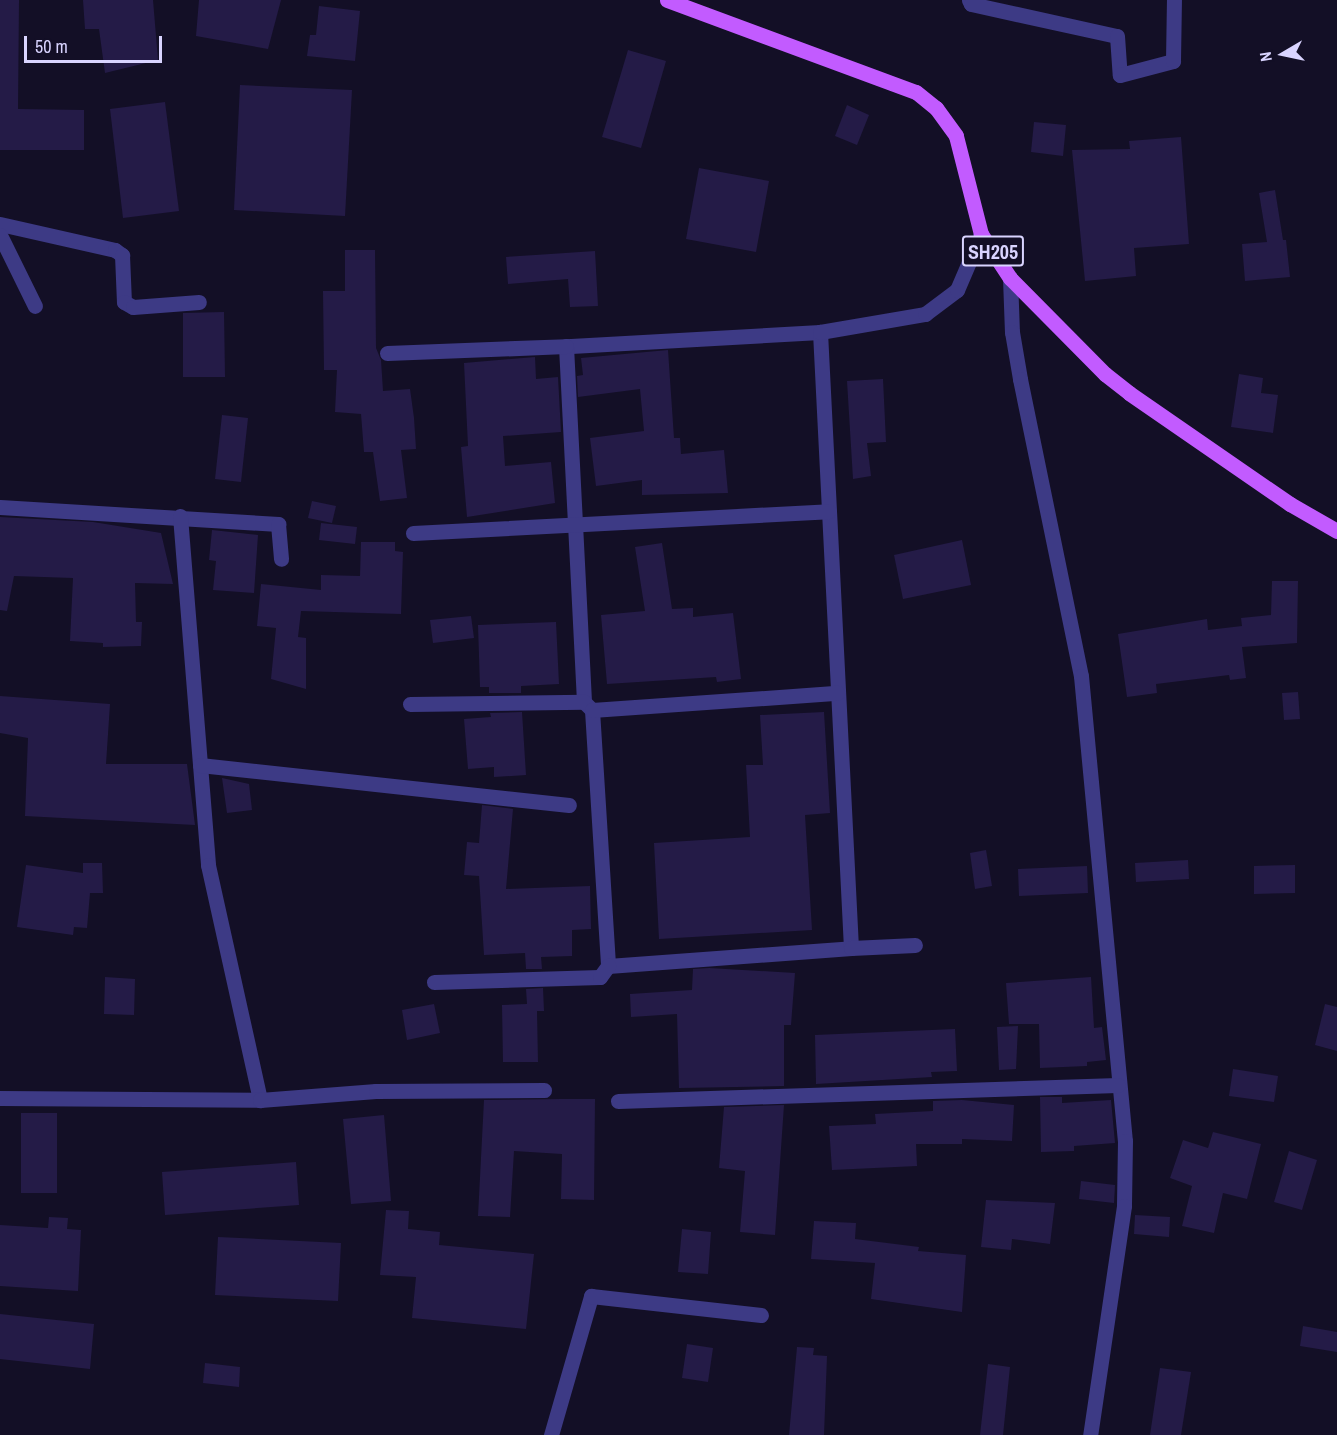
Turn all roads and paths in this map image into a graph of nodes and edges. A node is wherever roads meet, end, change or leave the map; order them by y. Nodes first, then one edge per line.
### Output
1 (667, 0) edge
2 (969, 0) edge
3 (1174, 0) edge
4 (0, 224) edge
5 (981, 234) junction
6 (0, 235) edge
7 (1010, 278) junction
8 (199, 302) dead end
9 (35, 306) dead end
10 (820, 332) junction
11 (566, 346) junction
12 (387, 353) dead end
13 (0, 507) edge
14 (828, 511) junction
15 (180, 516) junction
16 (578, 525) junction
17 (1337, 531) edge
18 (413, 533) dead end
19 (281, 559) dead end
20 (837, 693) junction
21 (410, 704) dead end
22 (588, 706) junction
23 (200, 765) junction
24 (569, 805) dead end
25 (915, 945) dead end
26 (851, 948) junction
27 (608, 966) junction
28 (434, 982) dead end
29 (1118, 1084) junction
30 (544, 1090) dead end
31 (0, 1098) edge
32 (260, 1100) junction
33 (618, 1101) dead end
34 (761, 1315) dead end
35 (550, 1435) edge
36 (1090, 1435) edge

1 - 5 main road, SH205
2 - 3 street
4 - 8 street
5 - 7 main road, SH205
5 - 10 street
6 - 9 street
7 - 17 main road, SH205
7 - 29 street
10 - 11 street
10 - 14 street
11 - 12 street
11 - 16 street
13 - 15 street
14 - 16 street
14 - 20 street
15 - 19 street
15 - 23 street
16 - 18 street
16 - 22 street
20 - 22 street
20 - 26 street
21 - 22 street
22 - 27 street
23 - 24 street
23 - 32 street
25 - 26 street
26 - 27 street
27 - 28 street
29 - 33 street
29 - 36 street
30 - 32 street
31 - 32 street
34 - 35 street

